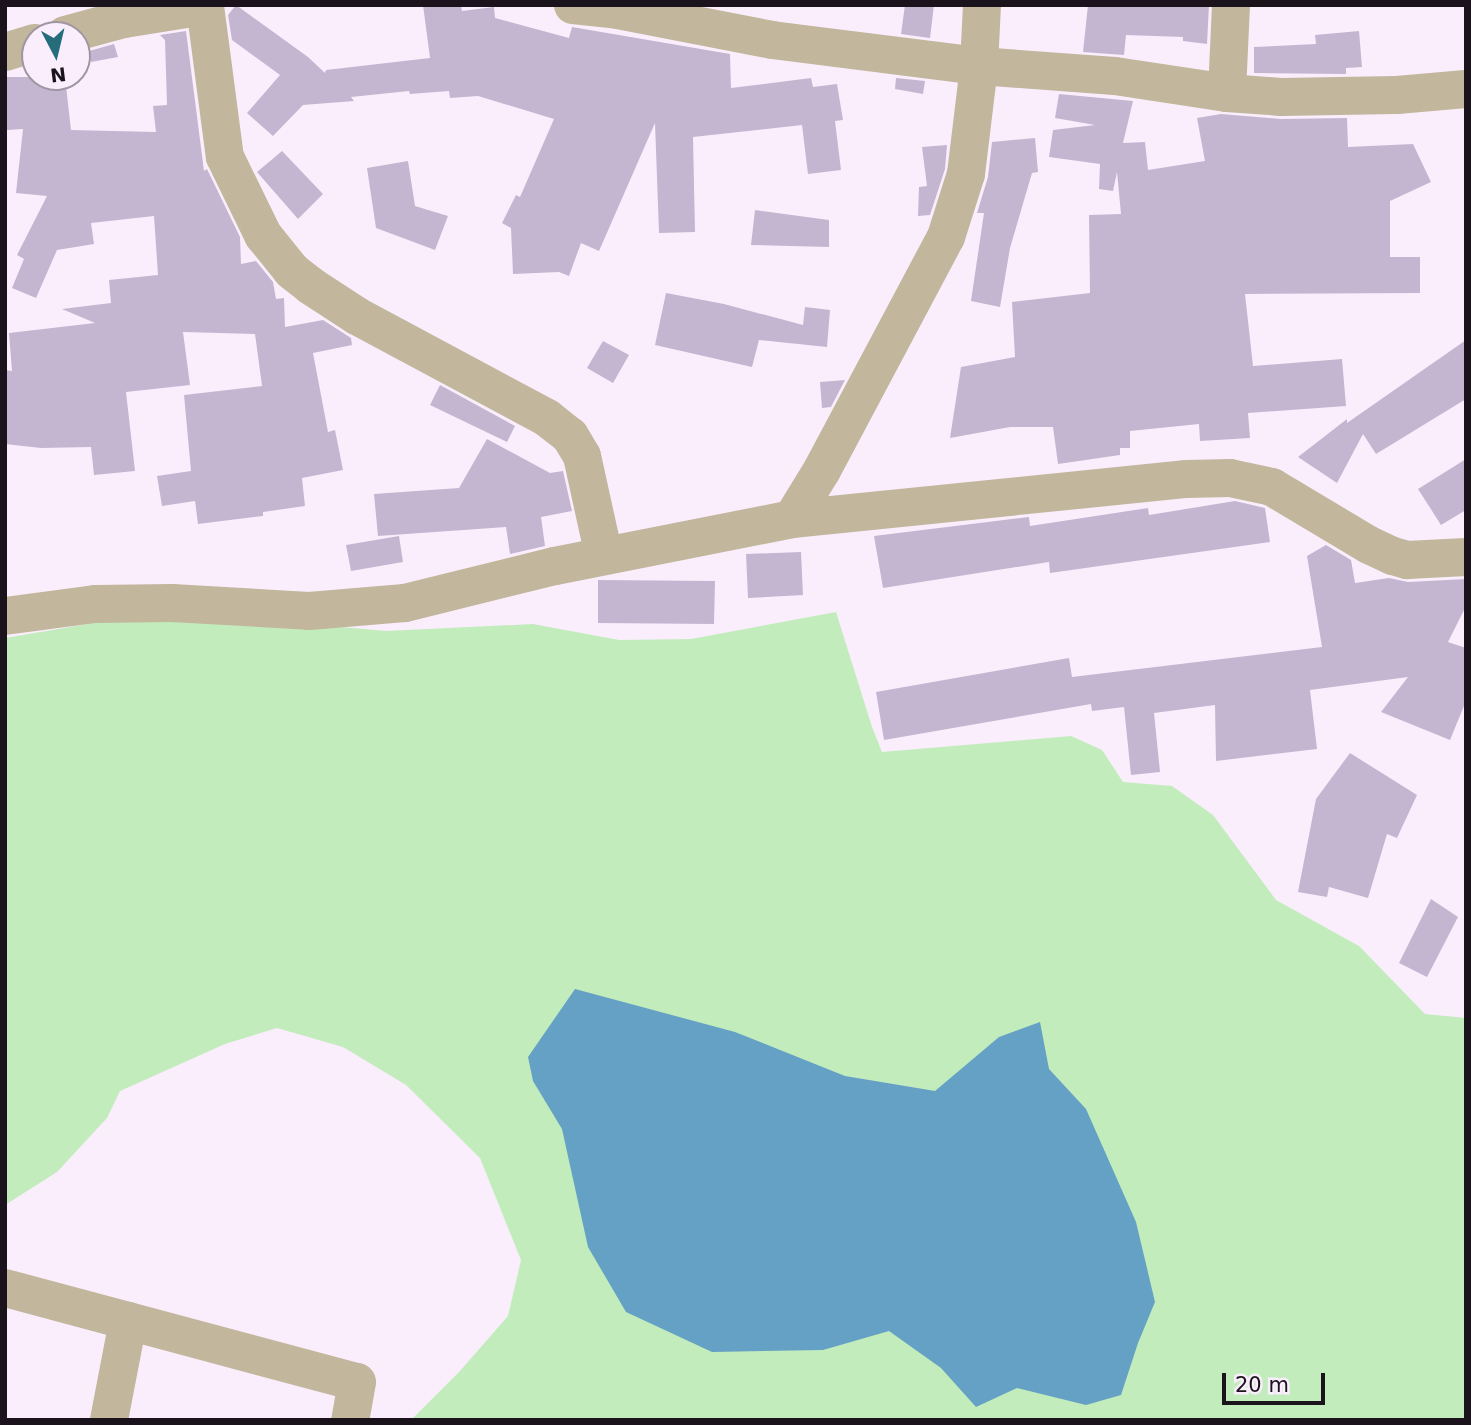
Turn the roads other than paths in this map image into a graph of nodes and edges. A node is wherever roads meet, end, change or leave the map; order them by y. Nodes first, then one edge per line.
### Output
1 (573, 5) edge
2 (982, 5) edge
3 (1231, 5) edge
4 (91, 28) edge
5 (979, 66) junction
6 (1466, 89) edge
7 (1227, 93) junction
8 (792, 519) junction
9 (604, 556) junction
10 (1466, 557) edge
11 (5, 616) edge
12 (5, 1289) edge
13 (128, 1321) junction
14 (109, 1420) edge
15 (350, 1420) edge

1 - 5 street
2 - 5 street
3 - 7 street
4 - 9 street
5 - 7 street
5 - 8 street
6 - 7 street
8 - 9 street
8 - 10 street
9 - 11 street
12 - 13 street
13 - 14 street
13 - 15 street

